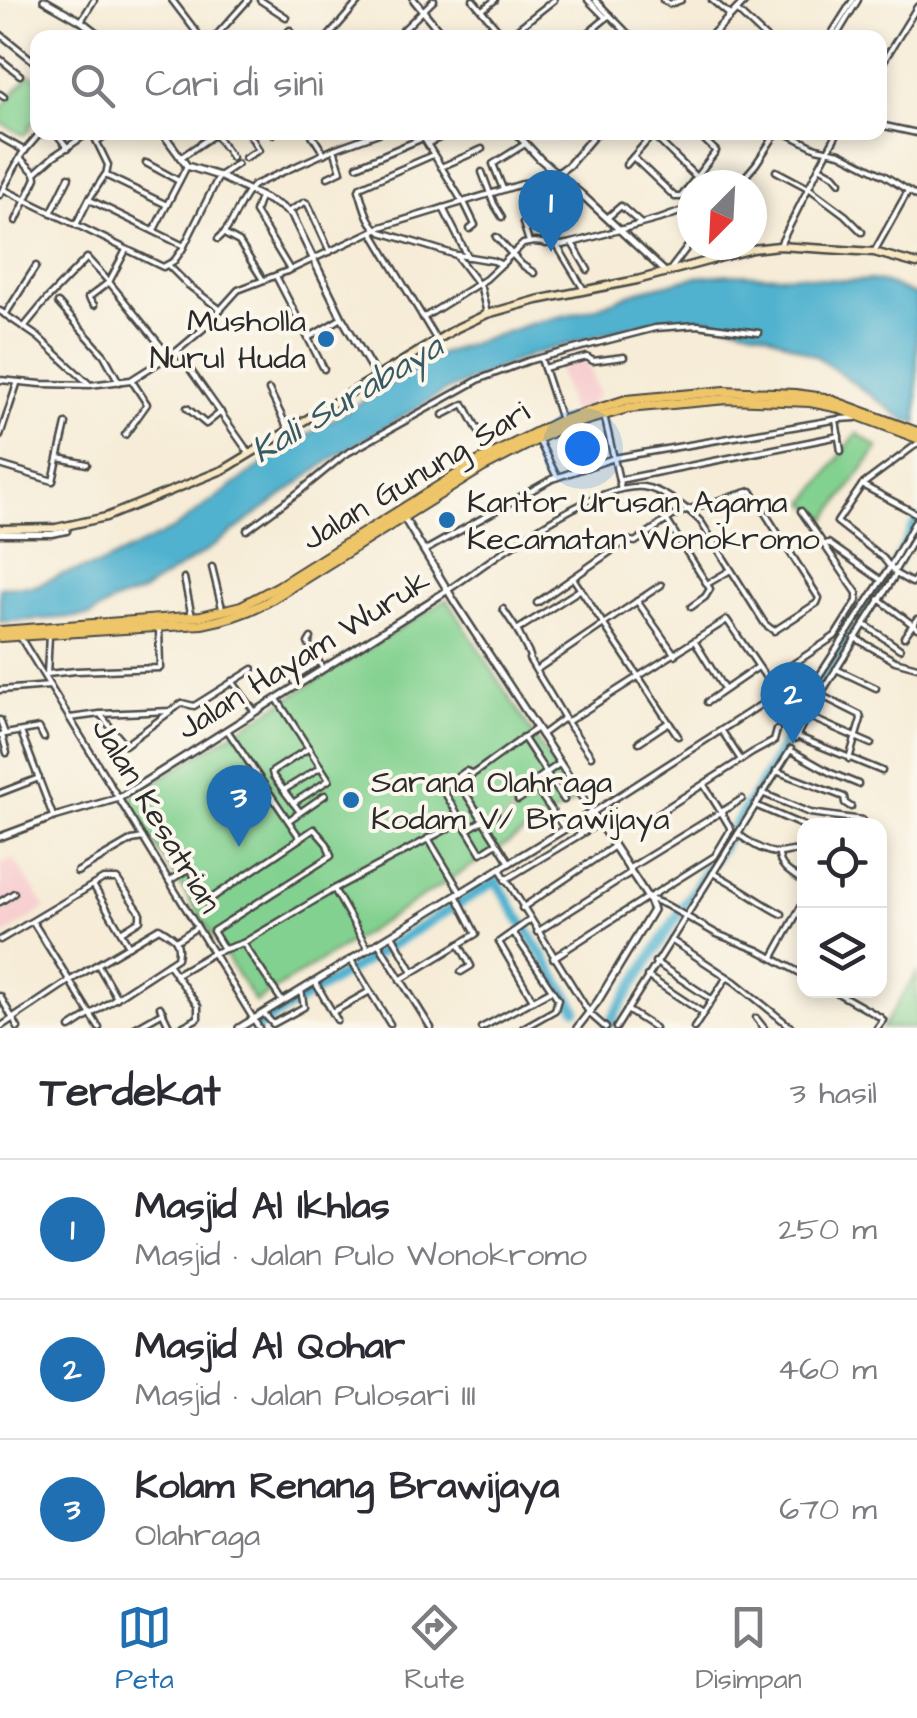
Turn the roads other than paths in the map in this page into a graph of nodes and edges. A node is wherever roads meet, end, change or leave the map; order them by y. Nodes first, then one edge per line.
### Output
1 (44, 0) edge
2 (94, 0) edge
3 (172, 0) edge
4 (248, 0) edge
5 (260, 0) edge
6 (360, 0) edge
7 (414, 0) edge
8 (434, 0) edge
9 (473, 0) edge
10 (495, 0) edge
11 (588, 0) edge
12 (595, 0) edge
13 (664, 0) edge
14 (681, 0) edge
15 (712, 0) edge
16 (746, 0) edge
17 (856, 0) edge
18 (549, 1) edge
19 (269, 2) edge
20 (917, 6) edge
21 (482, 10) junction
22 (423, 11) junction
23 (734, 13) junction
24 (608, 16) junction
25 (286, 18) dead end
26 (80, 21) junction
27 (92, 30) edge
28 (195, 30) edge
29 (221, 30) edge
30 (334, 30) edge
31 (403, 30) edge
32 (438, 30) edge
33 (499, 30) edge
34 (515, 30) edge
35 (591, 30) edge
36 (623, 30) edge
37 (718, 30) edge
38 (756, 30) edge
39 (837, 30) edge
40 (0, 34) edge
41 (887, 55) edge
42 (30, 58) edge
43 (0, 59) edge
44 (20, 75) dead end
45 (887, 127) edge
46 (917, 133) edge
47 (0, 138) edge
48 (34, 140) edge
49 (62, 140) edge
50 (80, 140) edge
51 (168, 140) edge
52 (206, 140) edge
53 (220, 140) edge
54 (253, 140) edge
55 (315, 140) edge
56 (359, 140) edge
57 (418, 140) edge
58 (424, 140) edge
59 (522, 140) edge
60 (591, 140) edge
61 (647, 140) edge
62 (660, 140) edge
63 (705, 140) edge
64 (775, 140) edge
65 (801, 140) edge
66 (834, 140) edge
67 (97, 141) edge
68 (525, 144) junction
69 (68, 148) junction
70 (334, 149) junction
71 (482, 149) dead end
72 (25, 150) junction
73 (828, 151) junction
74 (324, 154) junction
75 (433, 155) junction
76 (633, 157) junction
77 (20, 158) junction
78 (180, 158) junction
79 (232, 158) dead end
80 (245, 158) dead end
81 (146, 163) dead end
82 (237, 164) dead end
83 (626, 165) dead end
84 (187, 166) junction
85 (357, 166) dead end
86 (441, 166) junction
87 (818, 167) junction
88 (690, 170) edge
89 (701, 170) edge
90 (751, 170) edge
91 (776, 171) dead end
92 (0, 172) edge
93 (35, 172) junction
94 (482, 172) dead end
95 (558, 173) junction
96 (106, 175) junction
97 (219, 176) junction
98 (10, 177) junction
99 (69, 177) dead end
100 (328, 178) dead end
101 (544, 178) junction
102 (179, 181) junction
103 (840, 182) dead end
104 (523, 183) junction
105 (808, 188) junction
106 (503, 189) junction
107 (908, 190) junction
108 (248, 191) junction
109 (2, 192) edge
110 (490, 194) junction
111 (582, 194) junction
112 (916, 194) edge
113 (677, 196) edge
114 (260, 197) junction
115 (89, 199) junction
116 (26, 200) junction
117 (463, 202) junction
118 (167, 205) junction
119 (567, 205) junction
120 (443, 208) junction
121 (288, 211) junction
122 (50, 212) junction
123 (543, 213) junction
124 (677, 213) edge
125 (536, 216) junction
126 (502, 217) dead end
127 (606, 218) junction
128 (16, 221) dead end
129 (642, 224) junction
130 (76, 225) junction
131 (470, 229) dead end
132 (154, 230) junction
133 (374, 231) junction
134 (620, 231) junction
135 (862, 232) dead end
136 (224, 234) junction
137 (496, 237) dead end
138 (218, 239) dead end
139 (529, 242) junction
140 (572, 243) junction
141 (546, 244) junction
142 (556, 245) junction
143 (184, 246) junction
144 (767, 246) edge
145 (779, 246) junction
146 (126, 250) junction
147 (330, 252) junction
148 (874, 252) junction
149 (512, 254) junction
150 (456, 255) junction
151 (468, 258) junction
152 (313, 259) junction
153 (677, 259) edge
154 (705, 260) edge
155 (917, 264) edge
156 (168, 265) junction
157 (502, 265) junction
158 (36, 266) dead end
159 (290, 270) junction
160 (588, 270) dead end
161 (667, 271) junction
162 (534, 273) dead end
163 (276, 276) junction
164 (263, 280) junction
165 (109, 282) junction
166 (478, 284) junction
167 (584, 290) junction
168 (58, 302) dead end
169 (94, 305) dead end
170 (222, 310) junction
171 (3, 313) edge
172 (487, 314) junction
173 (342, 318) junction
174 (423, 318) junction
175 (24, 327) junction
176 (760, 333) dead end
177 (308, 338) junction
178 (436, 339) junction
179 (179, 354) junction
180 (168, 356) junction
181 (624, 358) dead end
182 (542, 359) junction
183 (544, 368) junction
184 (324, 369) dead end
185 (376, 376) junction
186 (0, 380) edge
187 (131, 380) junction
188 (18, 382) junction
189 (119, 382) junction
190 (90, 385) junction
191 (269, 390) dead end
192 (795, 397) junction
193 (186, 408) dead end
194 (603, 411) junction
195 (222, 412) junction
196 (443, 415) dead end
197 (866, 418) junction
198 (561, 420) junction
199 (836, 420) junction
200 (66, 424) dead end
201 (288, 429) junction
202 (125, 435) dead end
203 (0, 436) edge
204 (839, 436) junction
205 (917, 438) edge
206 (538, 439) junction
207 (841, 451) dead end
208 (250, 454) junction
209 (492, 454) junction
210 (59, 458) junction
211 (614, 458) junction
212 (87, 464) dead end
213 (0, 466) edge
214 (557, 477) junction
215 (619, 480) junction
216 (862, 485) junction
217 (621, 489) junction
218 (659, 508) dead end
219 (689, 509) junction
220 (801, 510) dead end
221 (401, 514) junction
222 (666, 520) junction
223 (916, 524) edge
224 (18, 528) dead end
225 (0, 530) edge
226 (246, 530) dead end
227 (824, 544) junction
228 (424, 551) junction
229 (212, 567) dead end
230 (730, 570) junction
231 (893, 570) junction
232 (184, 578) dead end
233 (573, 578) junction
234 (881, 580) junction
235 (915, 581) edge
236 (707, 584) junction
237 (661, 585) dead end
238 (581, 589) junction
239 (280, 590) junction
240 (448, 590) junction
241 (879, 599) junction
242 (637, 601) junction
243 (537, 603) dead end
244 (691, 608) dead end
245 (503, 609) dead end
246 (223, 612) junction
247 (192, 617) junction
248 (604, 624) junction
249 (864, 624) junction
250 (916, 624) edge
251 (159, 627) junction
252 (103, 628) junction
253 (517, 630) junction
254 (0, 634) edge
255 (50, 634) junction
256 (20, 636) junction
257 (904, 637) dead end
258 (310, 638) dead end
259 (855, 638) junction
260 (695, 642) junction
261 (900, 649) dead end
262 (675, 655) junction
263 (318, 662) junction
264 (758, 667) junction
265 (917, 667) edge
266 (253, 668) dead end
267 (323, 669) junction
268 (836, 669) junction
269 (536, 670) junction
270 (640, 676) junction
271 (47, 677) junction
272 (232, 681) junction
273 (50, 686) junction
274 (296, 686) junction
275 (876, 688) dead end
276 (724, 689) junction
277 (0, 690) edge
278 (815, 692) junction
279 (277, 698) junction
280 (708, 702) dead end
281 (172, 711) junction
282 (256, 712) junction
283 (100, 714) junction
284 (807, 716) junction
285 (70, 718) junction
286 (0, 720) edge
287 (566, 720) junction
288 (670, 722) junction
289 (227, 730) junction
290 (777, 730) dead end
291 (21, 732) junction
292 (539, 732) junction
293 (722, 732) junction
294 (2, 735) edge
295 (678, 736) dead end
296 (523, 737) junction
297 (856, 737) junction
298 (44, 738) dead end
299 (639, 742) dead end
300 (871, 744) dead end
301 (309, 748) junction
302 (8, 754) dead end
303 (592, 756) dead end
304 (849, 759) junction
305 (741, 760) junction
306 (560, 764) junction
307 (321, 767) junction
308 (882, 770) dead end
309 (776, 771) junction
310 (546, 774) junction
311 (39, 778) junction
312 (456, 778) junction
313 (703, 784) junction
314 (858, 784) dead end
315 (536, 788) junction
316 (284, 790) junction
317 (0, 793) edge
318 (762, 793) junction
319 (325, 795) dead end
320 (119, 798) junction
321 (742, 799) dead end
322 (518, 800) tunnel mouth
323 (564, 800) dead end
324 (292, 802) junction
325 (755, 805) junction
326 (851, 807) dead end
327 (300, 812) junction
328 (720, 812) junction
329 (591, 813) junction
330 (496, 814) tunnel mouth
331 (654, 816) dead end
332 (54, 817) junction
333 (847, 818) edge
334 (289, 820) junction
335 (462, 820) junction
336 (484, 822) junction
337 (797, 823) edge
338 (598, 824) junction
339 (565, 829) junction
340 (467, 830) junction
341 (738, 834) junction
342 (0, 837) edge
343 (143, 838) junction
344 (300, 838) junction
345 (428, 838) junction
346 (497, 843) junction
347 (613, 847) junction
348 (797, 848) edge
349 (780, 853) junction
350 (510, 863) junction
351 (500, 869) junction
352 (629, 871) junction
353 (77, 872) dead end
354 (713, 873) junction
355 (797, 877) edge
356 (506, 880) junction
357 (169, 881) junction
358 (93, 885) junction
359 (334, 889) junction
360 (14, 893) dead end
361 (458, 895) junction
362 (647, 898) junction
363 (0, 902) edge
364 (522, 908) junction
365 (800, 908) edge
366 (782, 914) dead end
367 (681, 915) junction
368 (32, 921) junction
369 (525, 923) junction
370 (197, 926) junction
371 (121, 932) junction
372 (514, 932) junction
373 (537, 932) junction
374 (393, 937) junction
375 (670, 939) junction
376 (0, 940) edge
377 (176, 941) junction
378 (243, 943) junction
379 (458, 944) junction
380 (129, 946) junction
381 (379, 946) junction
382 (224, 948) junction
383 (368, 949) junction
384 (213, 953) junction
385 (553, 958) junction
386 (773, 958) junction
387 (352, 962) junction
388 (655, 962) junction
389 (98, 964) junction
390 (168, 964) junction
391 (797, 971) edge
392 (413, 972) junction
393 (462, 972) dead end
394 (176, 975) junction
395 (647, 976) junction
396 (727, 977) junction
397 (400, 980) junction
398 (69, 981) junction
399 (316, 984) junction
400 (552, 990) junction
401 (370, 991) junction
402 (302, 994) junction
403 (0, 996) edge
404 (117, 998) junction
405 (848, 998) edge
406 (711, 999) junction
407 (533, 1000) junction
408 (282, 1002) junction
409 (627, 1010) junction
410 (333, 1012) junction
411 (703, 1013) junction
412 (590, 1014) junction
413 (90, 1015) junction
414 (267, 1017) junction
415 (12, 1018) junction
416 (756, 1018) dead end
417 (337, 1020) dead end
418 (256, 1024) edge
419 (390, 1024) dead end
420 (0, 1026) edge
421 (606, 1027) edge
422 (18, 1028) edge
423 (70, 1028) edge
424 (99, 1028) edge
425 (136, 1028) edge
426 (170, 1028) edge
427 (180, 1028) edge
428 (239, 1028) edge
429 (430, 1028) edge
430 (481, 1028) edge
431 (523, 1028) edge
432 (577, 1028) edge
433 (616, 1028) edge
434 (655, 1028) edge
435 (694, 1028) edge
436 (764, 1028) edge
437 (792, 1028) edge
438 (877, 1028) edge

1 - 26 street
2 - 26 street
3 - 28 street
4 - 29 street
5 - 19 street
6 - 30 street
7 - 22 street
8 - 22 street
9 - 21 street
10 - 21 street
11 - 24 street
12 - 24 street
13 - 14 street
15 - 23 street
16 - 23 street
17 - 39 street
18 - 34 street
19 - 25 street
20 - 41 street
21 - 33 street
22 - 31 street
22 - 32 street
23 - 37 street
23 - 38 street
24 - 35 street
24 - 36 street
26 - 27 street
40 - 42 street
43 - 44 street
45 - 46 street
47 - 72 street
48 - 72 street
49 - 69 street
50 - 69 street
51 - 78 street
52 - 78 street
53 - 79 street
54 - 80 street
55 - 74 street
56 - 70 street
57 - 85 street
58 - 75 street
59 - 68 street
60 - 95 street
61 - 76 street
62 - 88 street
63 - 89 street
64 - 90 street
65 - 73 street
66 - 73 street
67 - 96 street
68 - 95 street
68 - 106 street
69 - 93 street
70 - 74 street
70 - 100 street
71 - 86 street
72 - 77 street
73 - 87 street
73 - 107 street
74 - 108 street
75 - 86 street
75 - 133 street
76 - 83 street
76 - 113 street
77 - 93 street
77 - 98 street
78 - 84 street
81 - 102 street
82 - 97 street
84 - 97 street
84 - 102 street
86 - 117 street
87 - 103 street
87 - 105 street
91 - 105 street
92 - 98 street
93 - 116 street
94 - 110 street
95 - 101 street
95 - 111 street
96 - 115 street
96 - 118 street
97 - 108 street
97 - 143 street
98 - 109 street
99 - 122 street
101 - 104 street
101 - 119 street
102 - 118 street
104 - 106 street
104 - 123 street
105 - 135 street
105 - 145 street
106 - 110 street
107 - 112 street
107 - 148 street
108 - 114 street
108 - 136 street
109 - 116 street
110 - 117 street
110 - 126 street
111 - 119 street
111 - 127 street
114 - 121 street
114 - 159 street
115 - 130 street
115 - 132 street
116 - 122 street
116 - 128 street
117 - 120 street
117 - 131 street
118 - 132 street
119 - 123 street
120 - 133 street
120 - 151 street
121 - 147 street
121 - 152 street
122 - 130 street
123 - 125 street
124 - 129 street
125 - 139 street
125 - 141 street
127 - 129 street
127 - 134 street
129 - 134 street
130 - 146 street
132 - 143 street
133 - 147 street
133 - 150 street
133 - 174 street
134 - 140 street
134 - 161 street
136 - 138 street
136 - 164 street
137 - 149 street
139 - 141 street
139 - 149 street
140 - 142 street
140 - 160 street
141 - 142 street
142 - 167 street
143 - 156 street
144 - 145 main road
145 - 148 main road
146 - 156 street
146 - 165 street
147 - 152 street
148 - 155 main road
149 - 157 street
149 - 162 street
150 - 151 street
150 - 166 street
151 - 157 street
152 - 159 street
152 - 173 street
153 - 161 street
154 - 161 main road
156 - 170 street
157 - 166 street
158 - 171 street
159 - 163 street
161 - 167 main road
163 - 164 street
163 - 177 street
164 - 170 street
165 - 169 street
165 - 175 street
165 - 180 street
166 - 172 street
166 - 174 street
167 - 172 main road
168 - 189 street
170 - 179 street
171 - 175 street
172 - 178 main road
173 - 177 street
173 - 185 street
174 - 178 street
175 - 190 street
176 - 182 street
177 - 184 street
178 - 185 main road
179 - 180 street
179 - 195 street
180 - 187 street
181 - 183 street
182 - 183 street
182 - 226 street
183 - 198 street
185 - 201 main road
186 - 188 street
187 - 189 street
187 - 202 street
188 - 190 street
188 - 203 street
189 - 190 street
191 - 201 street
192 - 194 main road, Jalan Gunung Sari
192 - 197 main road, Jalan Gunung Sari
192 - 205 main road, Jalan Gunung Sari
193 - 195 street
194 - 198 main road, Jalan Gunung Sari
194 - 206 main road, Jalan Gunung Sari
194 - 211 street
195 - 208 street
196 - 209 street
197 - 199 street
197 - 205 main road, Jalan Gunung Sari
198 - 209 main road, Jalan Gunung Sari
199 - 204 street
199 - 211 street
200 - 210 street
201 - 208 main road
204 - 207 street
204 - 215 street
205 - 216 street
206 - 214 street
206 - 221 main road, Jalan Gunung Sari
208 - 225 main road
209 - 221 main road, Jalan Gunung Sari
210 - 212 street
210 - 213 street
211 - 214 street
211 - 215 street
214 - 228 street
215 - 217 street
216 - 223 street
216 - 231 street
217 - 219 street
217 - 240 street, Jalan Hayam Wuruk
218 - 222 street
219 - 222 street
219 - 230 street
219 - 230 street
220 - 227 street
221 - 228 street
221 - 239 main road, Jalan Gunung Sari
222 - 233 street
222 - 236 street
223 - 231 street
223 - 231 street
224 - 225 street
227 - 234 street
227 - 264 street
228 - 240 street
229 - 246 street
230 - 236 street
231 - 234 street
231 - 235 street
231 - 241 street
232 - 247 street
233 - 238 street
233 - 243 street
234 - 278 street
236 - 244 street
237 - 242 street
238 - 248 street
238 - 253 street
239 - 246 main road, Jalan Gunung Sari
239 - 251 main road, Jalan Gunung Sari
240 - 267 street, Jalan Hayam Wuruk
240 - 292 street
241 - 249 street
241 - 250 street
242 - 248 street
242 - 262 street
245 - 253 street
246 - 247 main road, Jalan Gunung Sari
247 - 252 main road, Jalan Gunung Sari
248 - 269 street
248 - 270 street
249 - 259 street
249 - 261 street
250 - 257 street
251 - 252 main road, Jalan Gunung Sari
251 - 271 street
252 - 254 main road, Jalan Gunung Sari
252 - 255 main road, Jalan Gunung Sari
253 - 269 street
254 - 256 main road, Jalan Gunung Sari
255 - 256 main road, Jalan Gunung Sari
255 - 271 street
256 - 271 street, Jalan Kesatrian
258 - 263 street
259 - 265 street
259 - 268 street
260 - 262 street
260 - 264 street
260 - 276 street
262 - 270 street
263 - 267 street
263 - 274 street
264 - 276 street
266 - 272 street
267 - 274 street, Jalan Hayam Wuruk
268 - 275 street
268 - 278 street
269 - 287 street
270 - 287 street
270 - 288 street
271 - 273 street, Jalan Kesatrian
272 - 281 street
272 - 282 street
273 - 277 street
273 - 285 street, Jalan Kesatrian
274 - 279 street, Jalan Hayam Wuruk
276 - 280 street
278 - 284 street
278 - 293 street
278 - 297 street
279 - 282 street, Jalan Hayam Wuruk
279 - 301 street
281 - 283 street
281 - 283 street
282 - 289 street, Jalan Hayam Wuruk
283 - 285 street
284 - 297 street
284 - 304 street
285 - 320 street, Jalan Kesatrian
286 - 294 street
287 - 292 street
287 - 303 street
288 - 295 street
288 - 299 street
289 - 320 street, Jalan Hayam Wuruk
289 - 334 street
290 - 305 street
291 - 294 street
291 - 298 street
291 - 311 street
292 - 296 street
292 - 306 street
293 - 305 street
293 - 329 street
294 - 302 street
296 - 310 street
296 - 312 street
297 - 300 street
297 - 304 street
301 - 307 street
301 - 316 street
304 - 308 street
305 - 313 street
306 - 310 street
306 - 329 street
307 - 316 street
307 - 324 street
309 - 314 street
309 - 318 street
309 - 326 street
310 - 315 street
310 - 323 street
311 - 317 street
311 - 332 street
312 - 335 street
312 - 336 street
313 - 328 street
313 - 331 street
315 - 322 street
315 - 339 street
316 - 324 street
318 - 325 street
318 - 333 street
319 - 327 street
320 - 332 street, Jalan Hayam Wuruk
320 - 343 street, Jalan Kesatrian
321 - 328 street
324 - 327 street
325 - 337 street
325 - 341 street
327 - 334 street
328 - 352 street
328 - 362 street
329 - 338 street
329 - 339 street
330 - 336 street
332 - 342 street, Jalan Hayam Wuruk
334 - 344 street
335 - 340 street
335 - 345 street
336 - 340 street
336 - 346 street
338 - 347 street
338 - 356 street
339 - 350 street
340 - 346 street
341 - 349 street
341 - 354 street
343 - 353 street
343 - 357 street, Jalan Kesatrian
344 - 357 street
344 - 382 street
345 - 359 street
345 - 361 street
346 - 350 street
347 - 352 street
347 - 364 street
348 - 349 street
349 - 355 street
350 - 351 street
351 - 356 street
351 - 361 street
352 - 362 street
352 - 373 street
354 - 366 street
354 - 367 street
356 - 364 street
357 - 370 street, Jalan Kesatrian
358 - 368 street
358 - 371 street
358 - 371 street
359 - 378 street
359 - 383 street
360 - 363 street
361 - 374 street
361 - 379 street
362 - 367 street
362 - 385 street
362 - 412 street
364 - 369 street
365 - 386 street
367 - 375 street
367 - 386 street
368 - 376 street
368 - 398 street
369 - 372 street
369 - 373 street
370 - 377 street
370 - 384 street, Jalan Kesatrian
371 - 380 street
372 - 400 street
372 - 407 street
373 - 385 street
374 - 381 street
374 - 392 street
375 - 388 street
375 - 396 street
377 - 380 street
377 - 390 street
378 - 382 street
378 - 408 street
379 - 392 street
379 - 393 street
380 - 389 street
381 - 383 street
381 - 397 street
382 - 384 street
383 - 387 street
384 - 394 street
384 - 418 street, Jalan Kesatrian
385 - 412 street
386 - 391 street
387 - 399 street
387 - 401 street
388 - 395 street
388 - 406 street
389 - 398 street
389 - 404 street
390 - 394 street
390 - 404 street
392 - 397 street
394 - 427 street
395 - 409 street
395 - 411 street
396 - 406 street
396 - 437 street
397 - 429 street
398 - 413 street
398 - 415 street
399 - 402 street
399 - 410 street
400 - 407 street
400 - 431 street
401 - 410 street
401 - 419 street
402 - 408 street
402 - 414 street
403 - 415 street
404 - 413 street
405 - 438 street
406 - 411 street
407 - 430 street
408 - 414 street
409 - 433 street
409 - 434 street
410 - 417 street
411 - 435 street
412 - 421 street
412 - 432 street
413 - 423 street
413 - 424 street
414 - 418 street
415 - 420 street
415 - 422 street
416 - 436 street
418 - 428 street
425 - 426 street

